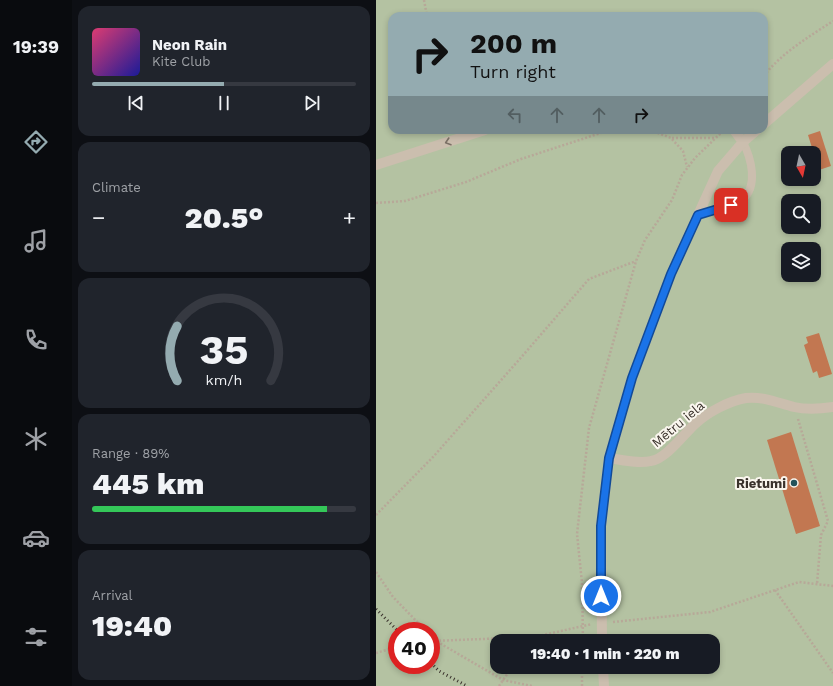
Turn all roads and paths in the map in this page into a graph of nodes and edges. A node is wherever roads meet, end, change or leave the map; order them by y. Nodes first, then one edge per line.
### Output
1 (424, 0) edge
2 (426, 12) edge
3 (833, 21) edge
4 (833, 64) edge
5 (768, 70) edge
6 (768, 121) edge
7 (473, 134) edge
8 (598, 134) edge
9 (660, 134) edge
10 (720, 134) edge
11 (737, 134) edge
12 (752, 134) edge
13 (671, 138) junction
14 (716, 138) junction
15 (743, 142) junction
16 (376, 165) edge
17 (687, 167) junction
18 (376, 203) edge
19 (698, 215) junction
20 (636, 261) junction
21 (794, 407) junction
22 (833, 407) edge
23 (609, 458) junction
24 (376, 515) edge
25 (376, 572) edge
26 (816, 584) junction
27 (833, 586) edge
28 (775, 590) junction
29 (417, 622) edge
30 (601, 623) junction
31 (583, 626) junction
32 (550, 634) edge
33 (583, 634) edge
34 (602, 634) edge
35 (490, 639) edge
36 (440, 641) edge
37 (440, 643) edge
38 (388, 649) edge
39 (376, 653) edge
40 (833, 673) edge
41 (507, 674) edge
42 (582, 674) edge
43 (603, 674) edge
44 (503, 680) junction
45 (499, 686) edge
46 (532, 686) edge
47 (582, 686) edge
48 (604, 686) edge

1 - 2 path
3 - 5 path
4 - 6 street
7 -> 16 street
8 - 18 path
9 - 13 path
10 - 14 path
11 - 15 street
12 - 15 street
13 - 14 path
13 - 17 path
14 - 17 path
15 - 19 street
15 - 19 lane
17 - 20 path
19 - 23 street
20 - 24 path
20 - 31 path
21 - 22 street, Mētru iela
21 - 23 street, Mētru iela
21 - 26 path
23 - 30 street
25 - 29 path
26 - 27 path
26 - 28 path
28 - 30 path
28 - 40 path
30 - 31 path
30 - 34 street
31 - 32 path
31 - 33 path
35 - 36 path
37 - 44 path
38 - 39 path
41 - 44 path
42 - 47 path
43 - 48 street
44 - 45 path
44 - 46 path

